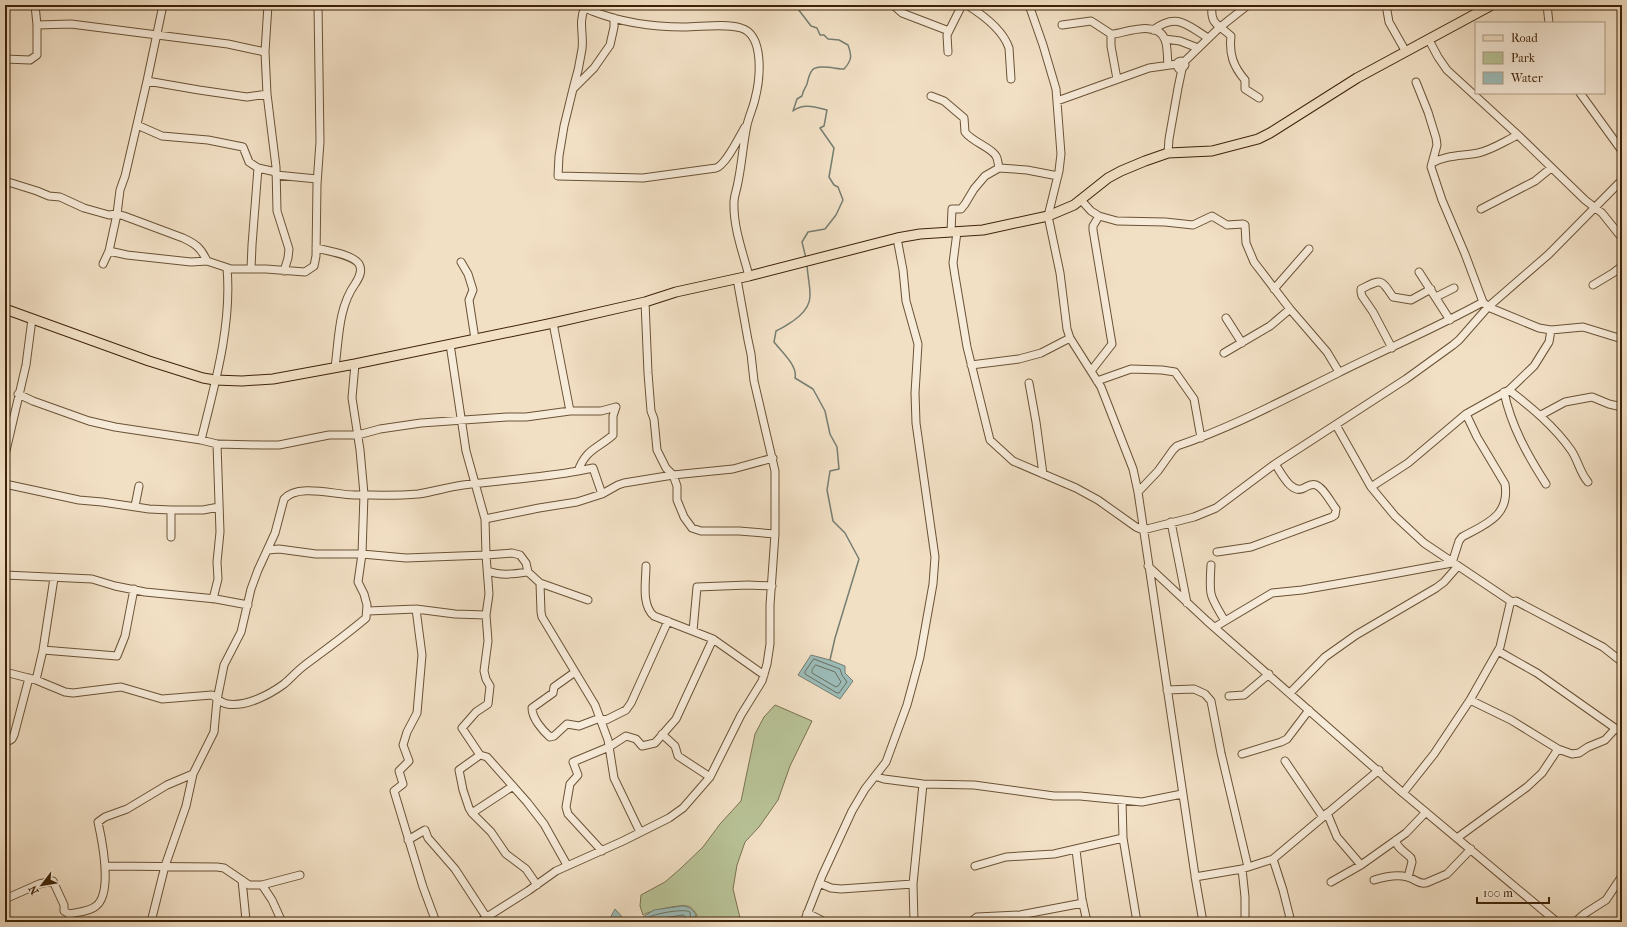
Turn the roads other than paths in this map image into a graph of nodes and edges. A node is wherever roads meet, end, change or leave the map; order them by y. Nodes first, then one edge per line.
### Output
1 (35, 5) edge
2 (163, 5) edge
3 (268, 5) edge
4 (318, 5) edge
5 (893, 5) edge
6 (962, 5) edge
7 (967, 5) edge
8 (1029, 5) edge
9 (1212, 5) edge
10 (1248, 5) edge
11 (1386, 5) edge
12 (1547, 5) edge
13 (583, 6) edge
14 (1487, 6) edge
15 (614, 18) junction
16 (1549, 22) edge
17 (37, 25) junction
18 (1062, 25) dead end
19 (1219, 28) junction
20 (1153, 30) junction
21 (949, 31) junction
22 (1111, 34) junction
23 (157, 36) junction
24 (1208, 38) junction
25 (1165, 39) junction
26 (1429, 40) junction
27 (1198, 48) junction
28 (265, 52) junction
29 (948, 52) dead end
30 (1406, 52) junction
31 (5, 59) edge
32 (1168, 64) junction
33 (1181, 65) junction
34 (1011, 79) dead end
35 (1117, 79) junction
36 (147, 81) junction
37 (1416, 82) dead end
38 (573, 89) junction
39 (266, 94) junction
40 (1581, 94) edge
41 (931, 96) dead end
42 (1259, 98) dead end
43 (1057, 101) junction
44 (747, 123) junction
45 (137, 125) junction
46 (1518, 135) junction
47 (1622, 151) edge
48 (1168, 153) junction
49 (1432, 163) junction
50 (258, 168) junction
51 (999, 168) junction
52 (1551, 168) junction
53 (276, 173) junction
54 (1058, 176) junction
55 (317, 179) junction
56 (1622, 180) edge
57 (5, 181) edge
58 (1080, 200) junction
59 (1595, 208) junction
60 (1481, 209) dead end
61 (117, 214) junction
62 (1048, 216) junction
63 (1099, 216) junction
64 (954, 232) junction
65 (897, 238) junction
66 (1622, 238) edge
67 (316, 248) junction
68 (1309, 249) dead end
69 (109, 251) junction
70 (207, 262) junction
71 (461, 262) dead end
72 (102, 264) dead end
73 (1622, 266) edge
74 (227, 268) junction
75 (251, 269) junction
76 (284, 271) junction
77 (1419, 272) dead end
78 (749, 276) junction
79 (737, 279) junction
80 (1593, 285) dead end
81 (1454, 288) dead end
82 (1274, 289) junction
83 (1431, 289) junction
84 (1436, 297) junction
85 (644, 302) junction
86 (1485, 304) junction
87 (5, 309) edge
88 (1290, 309) junction
89 (1226, 318) dead end
90 (32, 319) junction
91 (1450, 320) junction
92 (553, 323) junction
93 (1551, 330) junction
94 (1070, 338) junction
95 (475, 339) junction
96 (1622, 339) edge
97 (1242, 343) junction
98 (450, 344) junction
99 (1392, 348) junction
100 (1224, 352) dead end
101 (355, 364) junction
102 (971, 365) junction
103 (335, 367) junction
104 (1091, 371) junction
105 (1339, 372) junction
106 (215, 380) junction
107 (1097, 381) junction
108 (1029, 383) dead end
109 (1507, 391) junction
110 (18, 394) junction
111 (1622, 406) edge
112 (570, 411) junction
113 (1466, 414) junction
114 (1541, 415) junction
115 (462, 421) junction
116 (1336, 425) junction
117 (358, 436) junction
118 (1201, 438) junction
119 (201, 440) junction
120 (217, 444) junction
121 (5, 455) edge
122 (773, 458) junction
123 (1275, 464) junction
124 (578, 471) junction
125 (1044, 474) junction
126 (673, 475) junction
127 (1588, 482) dead end
128 (5, 484) edge
129 (1546, 484) dead end
130 (476, 485) junction
131 (140, 486) dead end
132 (1371, 487) junction
133 (1138, 492) junction
134 (364, 494) junction
135 (602, 494) junction
136 (135, 506) junction
137 (219, 506) junction
138 (171, 510) junction
139 (485, 520) junction
140 (1171, 522) junction
141 (1143, 530) junction
142 (775, 534) junction
143 (171, 537) dead end
144 (268, 550) junction
145 (1217, 552) dead end
146 (362, 554) junction
147 (486, 555) junction
148 (1211, 564) dead end
149 (1455, 564) junction
150 (646, 566) dead end
151 (1148, 566) junction
152 (488, 571) junction
153 (528, 572) junction
154 (5, 575) edge
155 (54, 578) junction
156 (540, 583) junction
157 (772, 586) junction
158 (134, 589) junction
159 (213, 599) junction
160 (588, 600) dead end
161 (1512, 602) junction
162 (1187, 603) junction
163 (248, 604) junction
164 (416, 609) junction
165 (368, 611) junction
166 (486, 615) junction
167 (668, 621) junction
168 (1225, 621) junction
169 (1215, 627) junction
170 (693, 631) junction
171 (713, 639) junction
172 (43, 650) junction
173 (1498, 651) junction
174 (1622, 662) edge
175 (5, 672) edge
176 (575, 672) junction
177 (1269, 674) junction
178 (764, 675) junction
179 (32, 679) junction
180 (1167, 690) junction
181 (1290, 692) junction
182 (1229, 696) dead end
183 (217, 700) junction
184 (1470, 700) junction
185 (1310, 710) junction
186 (600, 718) junction
187 (1615, 729) junction
188 (1622, 733) edge
189 (662, 734) junction
190 (5, 743) edge
191 (610, 747) junction
192 (1558, 749) junction
193 (1242, 754) dead end
194 (480, 755) junction
195 (1285, 762) dead end
196 (1379, 770) junction
197 (193, 774) junction
198 (875, 776) junction
199 (710, 777) junction
200 (923, 784) junction
201 (513, 786) junction
202 (1403, 793) junction
203 (1182, 794) junction
204 (1122, 800) junction
205 (1426, 812) junction
206 (472, 813) junction
207 (1325, 815) junction
208 (640, 832) junction
209 (1123, 838) junction
210 (1457, 838) junction
211 (408, 840) junction
212 (1396, 840) junction
213 (1471, 849) junction
214 (1076, 850) junction
215 (602, 851) junction
216 (1273, 859) junction
217 (1361, 864) junction
218 (567, 865) junction
219 (106, 866) junction
220 (165, 866) junction
221 (975, 866) dead end
222 (1245, 868) junction
223 (300, 875) dead end
224 (1622, 876) edge
225 (1195, 877) junction
226 (1408, 877) junction
227 (242, 880) junction
228 (1374, 880) dead end
229 (1331, 882) dead end
230 (819, 883) junction
231 (913, 884) junction
232 (262, 885) junction
233 (537, 885) junction
234 (5, 899) edge
235 (1083, 903) junction
236 (807, 913) junction
237 (487, 918) junction
238 (151, 922) edge
239 (236, 922) edge
240 (282, 922) edge
241 (436, 922) edge
242 (479, 922) edge
243 (804, 922) edge
244 (825, 922) edge
245 (914, 922) edge
246 (971, 922) edge
247 (1087, 922) edge
248 (1137, 922) edge
249 (1203, 922) edge
250 (1245, 922) edge
251 (1291, 922) edge
252 (1556, 922) edge
253 (1575, 922) edge

1 - 17 street
2 - 23 street
3 - 28 street
4 - 55 street
5 - 21 street
6 - 21 street
7 - 34 street
8 - 43 street
9 - 19 street
10 - 19 street
11 - 30 street
12 - 16 street
13 - 15 street
13 - 38 street
14 - 26 main road
15 - 38 street
15 - 44 street
17 - 23 street
17 - 31 street
18 - 22 street
19 - 24 street
19 - 42 street
20 - 22 street
20 - 24 street
20 - 25 street
21 - 29 street
22 - 35 street
23 - 28 street
23 - 36 street
24 - 27 street
25 - 27 street
25 - 32 street
26 - 30 main road
26 - 46 street
27 - 33 street
28 - 39 street
30 - 48 main road
32 - 33 street
32 - 35 street
33 - 48 street
35 - 43 street
36 - 39 street
36 - 45 street
37 - 49 street
38 - 44 street
39 - 53 street
40 - 47 street
41 - 51 street
43 - 54 street
44 - 78 street
45 - 50 street
45 - 61 street
46 - 49 street
46 - 52 street
48 - 58 main road
49 - 86 street
50 - 53 street
50 - 75 street
51 - 54 street
51 - 64 street
52 - 59 street
52 - 60 street
53 - 55 street
53 - 76 street
54 - 62 street
55 - 67 street
56 - 59 street
57 - 61 street
58 - 62 main road
58 - 63 street
59 - 66 street
59 - 86 street
61 - 69 street
61 - 70 street
62 - 64 main road
62 - 94 street
63 - 82 street
63 - 104 street
64 - 65 main road
64 - 102 street
65 - 78 main road
65 - 198 street
67 - 76 street
67 - 103 street
68 - 82 street
69 - 70 street
69 - 72 street
70 - 74 street
71 - 95 street
73 - 80 street
74 - 75 street
74 - 106 street
75 - 76 street
77 - 83 street
78 - 79 main road
79 - 85 main road
79 - 122 street
81 - 84 street
82 - 88 street
83 - 84 street
83 - 99 street
84 - 91 street
85 - 92 main road
85 - 126 street
86 - 91 street
86 - 93 street
86 - 116 street
87 - 90 main road
88 - 97 street
88 - 105 street
89 - 97 street
90 - 106 main road
90 - 110 street
91 - 99 street
92 - 95 main road
92 - 112 street
93 - 96 street
93 - 109 street
94 - 102 street
94 - 104 street
95 - 98 main road
97 - 100 street
98 - 101 main road
98 - 115 street
99 - 105 street
101 - 103 main road
101 - 117 street
102 - 125 street
103 - 106 main road
104 - 107 street
105 - 118 street
106 - 119 street
107 - 118 street
107 - 133 street
108 - 125 street
109 - 113 street
109 - 114 street
109 - 129 street
110 - 119 street
110 - 121 street
111 - 114 street
112 - 115 street
112 - 124 street
113 - 132 street
113 - 149 street
114 - 127 street
115 - 117 street
115 - 130 street
116 - 123 street
116 - 132 street
117 - 120 street
117 - 134 street
118 - 133 street
119 - 120 street
120 - 137 street
122 - 126 street
122 - 142 street
123 - 140 street
123 - 145 street
124 - 130 street
124 - 135 street
125 - 141 street
126 - 135 street
126 - 142 street
128 - 136 street
130 - 134 street
130 - 139 street
131 - 136 street
132 - 149 street
133 - 141 street
134 - 144 street
134 - 146 street
135 - 139 street
136 - 138 street
137 - 138 street
137 - 159 street
138 - 143 street
139 - 147 street
140 - 141 street
140 - 162 street
141 - 151 street
142 - 157 street
144 - 146 street
144 - 163 street
146 - 147 street
146 - 165 street
147 - 152 street
147 - 153 street
148 - 168 street
149 - 161 street
149 - 168 street
149 - 181 street
150 - 167 street
151 - 162 street
151 - 180 street
152 - 153 street
152 - 166 street
153 - 156 street
154 - 155 street
155 - 158 street
155 - 172 street
156 - 160 street
156 - 176 street
157 - 170 street
157 - 178 street
158 - 159 street
158 - 172 street
159 - 163 street
161 - 173 street
161 - 174 street
162 - 169 street
163 - 183 street
164 - 165 street
164 - 166 street
164 - 211 street
165 - 183 street
166 - 194 street
167 - 170 street
167 - 186 street
168 - 169 street
169 - 177 street
170 - 171 street
171 - 178 street
171 - 189 street
172 - 179 street
173 - 184 street
173 - 187 street
175 - 179 street
176 - 186 street
176 - 186 street
177 - 181 street
177 - 182 street
178 - 199 street
179 - 183 street
179 - 190 street
180 - 203 street
180 - 222 street
181 - 185 street
183 - 197 street
184 - 192 street
184 - 202 street
185 - 193 street
185 - 196 street
186 - 191 street
187 - 188 street
187 - 192 street
189 - 191 street
189 - 199 street
191 - 208 street
191 - 215 street
192 - 210 street
194 - 201 street
194 - 206 street
195 - 207 street
196 - 202 street
196 - 207 street
197 - 219 street
197 - 220 street
198 - 200 street
198 - 230 street
199 - 208 street
200 - 204 street
200 - 231 street
201 - 206 street
201 - 218 street
202 - 205 street
203 - 204 street
203 - 225 street
204 - 209 street
205 - 210 street
205 - 212 street
206 - 233 street
207 - 216 street
207 - 217 street
208 - 215 street
209 - 214 street
209 - 248 street
210 - 213 street
211 - 237 street
211 - 241 street
212 - 217 street
212 - 226 street
213 - 226 street
213 - 252 street
214 - 221 street
214 - 235 street
215 - 218 street
216 - 222 street
216 - 251 street
217 - 229 street
218 - 233 street
219 - 220 street
219 - 234 street
220 - 227 street
220 - 238 street
222 - 225 street
222 - 250 street
223 - 232 street
224 - 253 street
225 - 249 street
226 - 228 street
227 - 232 street
227 - 239 street
230 - 231 street
230 - 236 street
231 - 245 street
232 - 240 street
233 - 237 street
235 - 246 street
235 - 247 street
236 - 243 street
236 - 244 street
237 - 242 street

